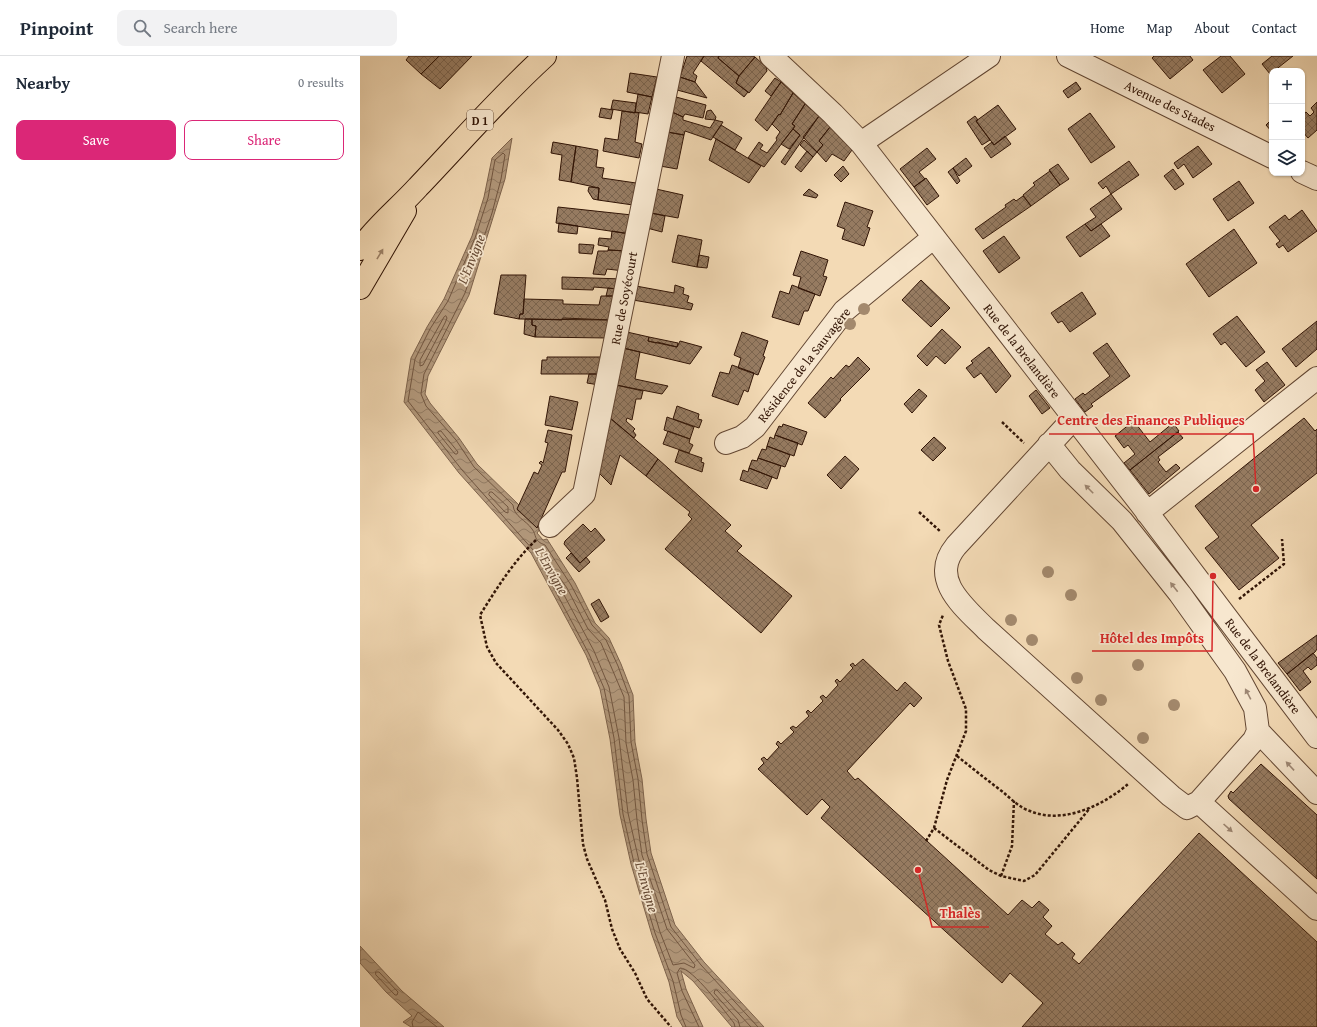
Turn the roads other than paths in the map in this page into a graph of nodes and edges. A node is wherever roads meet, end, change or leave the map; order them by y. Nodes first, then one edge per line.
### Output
1 (545, 56) edge
2 (673, 56) edge
3 (771, 56) edge
4 (989, 56) edge
5 (1068, 56) edge
6 (862, 143) junction
7 (1269, 156) edge
8 (1305, 173) edge
9 (1317, 179) edge
10 (418, 188) junction
11 (934, 237) junction
12 (360, 249) edge
13 (360, 288) edge
14 (1317, 378) edge
15 (1074, 418) junction
16 (726, 443) dead end
17 (1050, 444) junction
18 (1147, 513) junction
19 (544, 532) road end
20 (1258, 731) junction
21 (1317, 737) edge
22 (1317, 793) edge
23 (1199, 802) junction
24 (1317, 909) edge

1 - 10 main road, D 1
2 - 19 street, Rue de Soyécourt
3 - 6 street, Rue de la Brelandière
4 - 6 street
5 - 7 street, Avenue des Stades
6 - 11 street, Rue de la Brelandière
8 - 9 street
10 - 12 main road, D 1
13 -> 10 main road, D 1
11 - 15 street, Rue de la Brelandière
11 - 16 street, Résidence de la Sauvagère
14 - 18 street
15 - 17 street
15 - 18 street, Rue de la Brelandière
20 -> 17 street
17 - 23 street
18 - 21 street, Rue de la Brelandière
22 -> 20 street
20 - 23 street
23 -> 24 street

